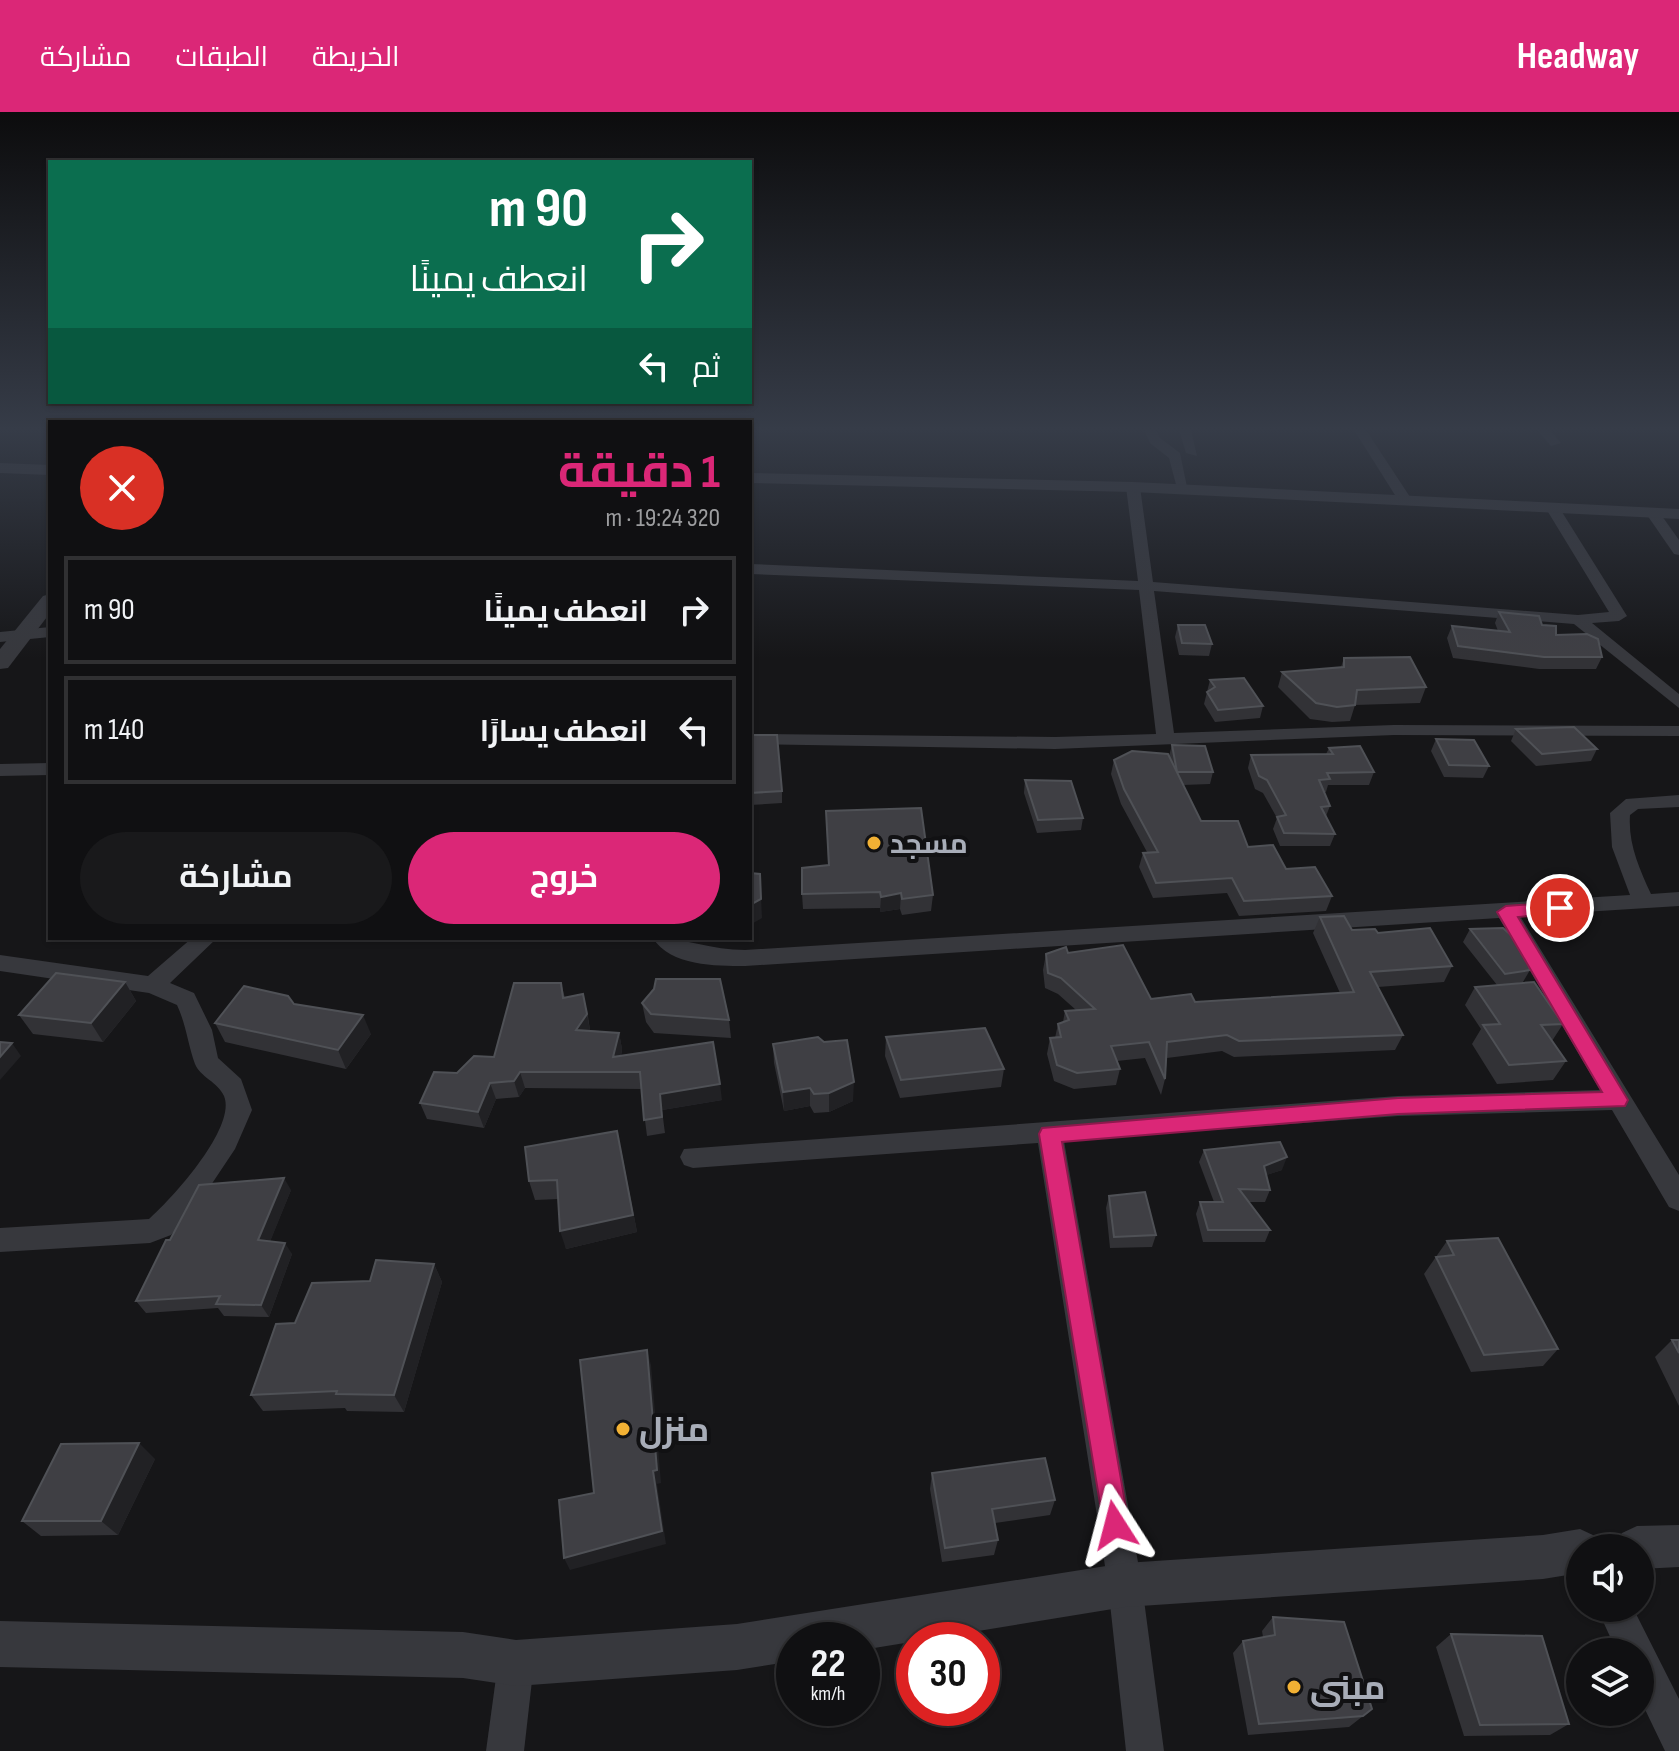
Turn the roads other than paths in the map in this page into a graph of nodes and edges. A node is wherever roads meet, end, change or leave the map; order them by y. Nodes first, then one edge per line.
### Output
1 (1135, 506) edge
2 (1541, 506) edge
3 (1552, 507) junction
4 (1652, 512) junction
5 (1679, 514) edge
6 (1679, 551) edge
7 (752, 569) edge
8 (1144, 586) junction
9 (48, 602) edge
10 (1578, 620) junction
11 (48, 632) edge
12 (22, 634) junction
13 (0, 637) edge
14 (0, 663) edge
15 (1679, 703) edge
16 (1679, 731) edge
17 (1166, 738) junction
18 (752, 739) edge
19 (48, 769) edge
20 (0, 770) edge
21 (1679, 801) edge
22 (1679, 899) edge
23 (1644, 902) junction
24 (1506, 912) junction
25 (204, 940) edge
26 (668, 940) edge
27 (0, 963) edge
28 (153, 985) junction
29 (1617, 1100) junction
30 (1050, 1134) junction
31 (693, 1157) dead end
32 (1679, 1199) edge
33 (0, 1240) edge
34 (1679, 1546) edge
35 (1654, 1547) edge
36 (1566, 1553) edge
37 (1125, 1585) junction
38 (0, 1644) edge
39 (516, 1663) junction
40 (1654, 1688) edge
41 (1679, 1739) edge
42 (505, 1751) edge
43 (1145, 1751) edge

1 - 8 street
2 - 3 street
3 - 4 street
3 - 10 street
4 - 5 street
4 - 6 street
7 - 8 street
8 - 10 street
8 - 17 street
9 - 12 street
10 - 15 street
11 - 12 street
12 - 13 street
12 - 14 street
16 - 17 street
17 - 18 street
19 - 20 street
21 - 23 street
22 - 23 street
23 - 24 street
24 - 26 street
24 - 29 street
25 - 28 street
27 - 28 street
28 - 33 street
29 - 30 street
29 - 32 street
30 - 31 street
30 - 37 street
34 - 35 street
36 - 37 street
37 - 39 street
37 - 43 street
38 - 39 street
39 - 42 street
40 - 41 street

